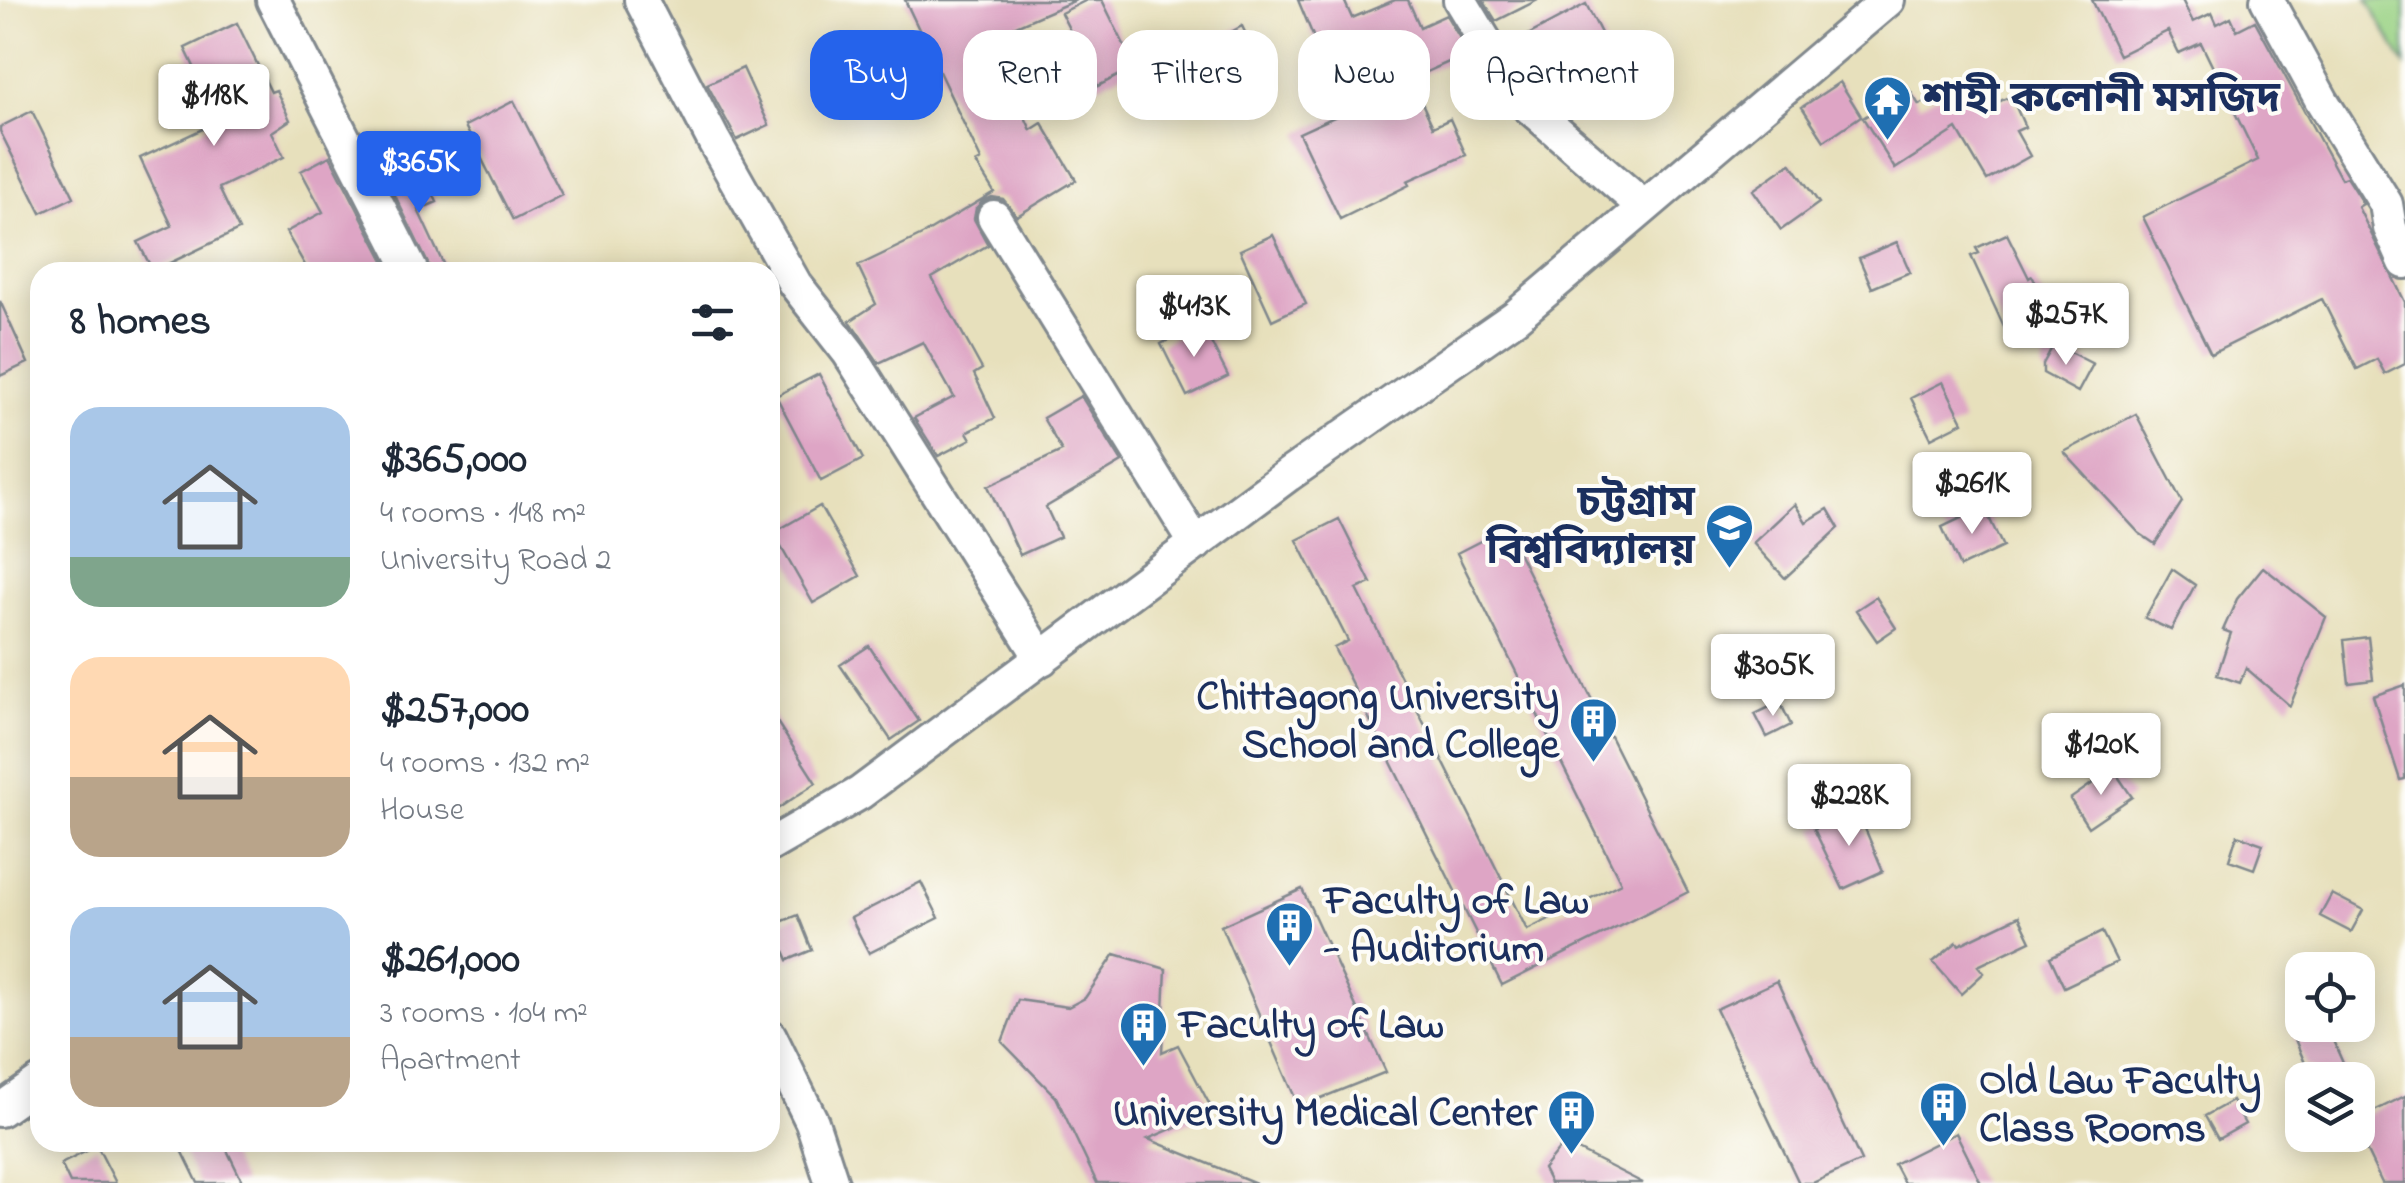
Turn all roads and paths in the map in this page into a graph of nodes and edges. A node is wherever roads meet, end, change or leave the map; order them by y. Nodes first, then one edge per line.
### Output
1 (273, 0) edge
2 (641, 0) edge
3 (1460, 0) edge
4 (1888, 0) edge
5 (2267, 0) edge
6 (1644, 207) junction
7 (994, 217) dead end
8 (407, 262) edge
9 (2405, 262) edge
10 (1196, 544) junction
11 (1042, 659) junction
12 (780, 840) edge
13 (780, 1056) edge
14 (30, 1089) edge
15 (0, 1110) edge
16 (832, 1183) edge

1 - 8 street
2 - 11 street
3 - 6 street
4 - 6 street
5 - 9 street
6 - 10 street
7 - 10 street
10 - 11 street
11 - 12 street
13 - 16 street
14 - 15 street

